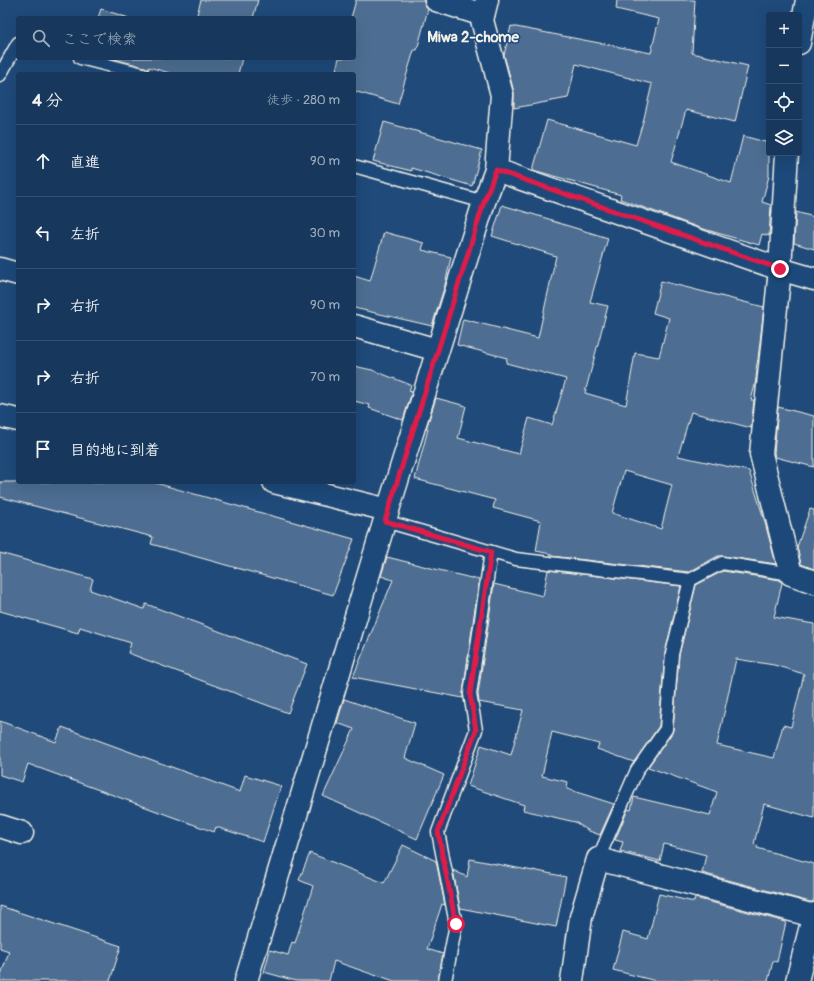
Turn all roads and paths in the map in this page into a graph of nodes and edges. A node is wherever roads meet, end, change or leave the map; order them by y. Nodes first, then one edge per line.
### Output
1 (436, 0) edge
2 (806, 0) edge
3 (485, 7) edge
4 (802, 25) edge
5 (16, 47) edge
6 (88, 60) edge
7 (135, 72) edge
8 (0, 75) edge
9 (787, 156) edge
10 (356, 167) edge
11 (496, 170) junction
12 (484, 202) junction
13 (780, 269) junction
14 (0, 270) edge
15 (16, 274) edge
16 (814, 279) edge
17 (356, 327) edge
18 (437, 350) junction
19 (0, 416) edge
20 (16, 420) edge
21 (281, 484) edge
22 (386, 515) junction
23 (491, 552) junction
24 (791, 574) junction
25 (690, 580) junction
26 (814, 582) edge
27 (0, 826) edge
28 (22, 833) dead end
29 (598, 859) junction
30 (814, 915) edge
31 (246, 981) edge
32 (445, 981) edge
33 (572, 981) edge
34 (797, 981) edge

1 - 3 street
2 - 4 street
3 - 11 street
5 - 8 lane
6 - 7 lane
9 - 13 street
10 - 12 lane
11 - 12 street
11 - 13 street
12 - 18 street
13 - 16 street
13 - 24 street
14 - 15 street
17 - 18 street
18 - 22 street
19 - 20 street
21 - 22 street
22 - 23 lane
22 - 31 street
23 - 25 lane
23 - 32 lane
24 - 25 lane
24 - 26 street
25 - 29 lane
27 - 28 street
29 - 30 street
29 - 33 street
30 - 34 street

